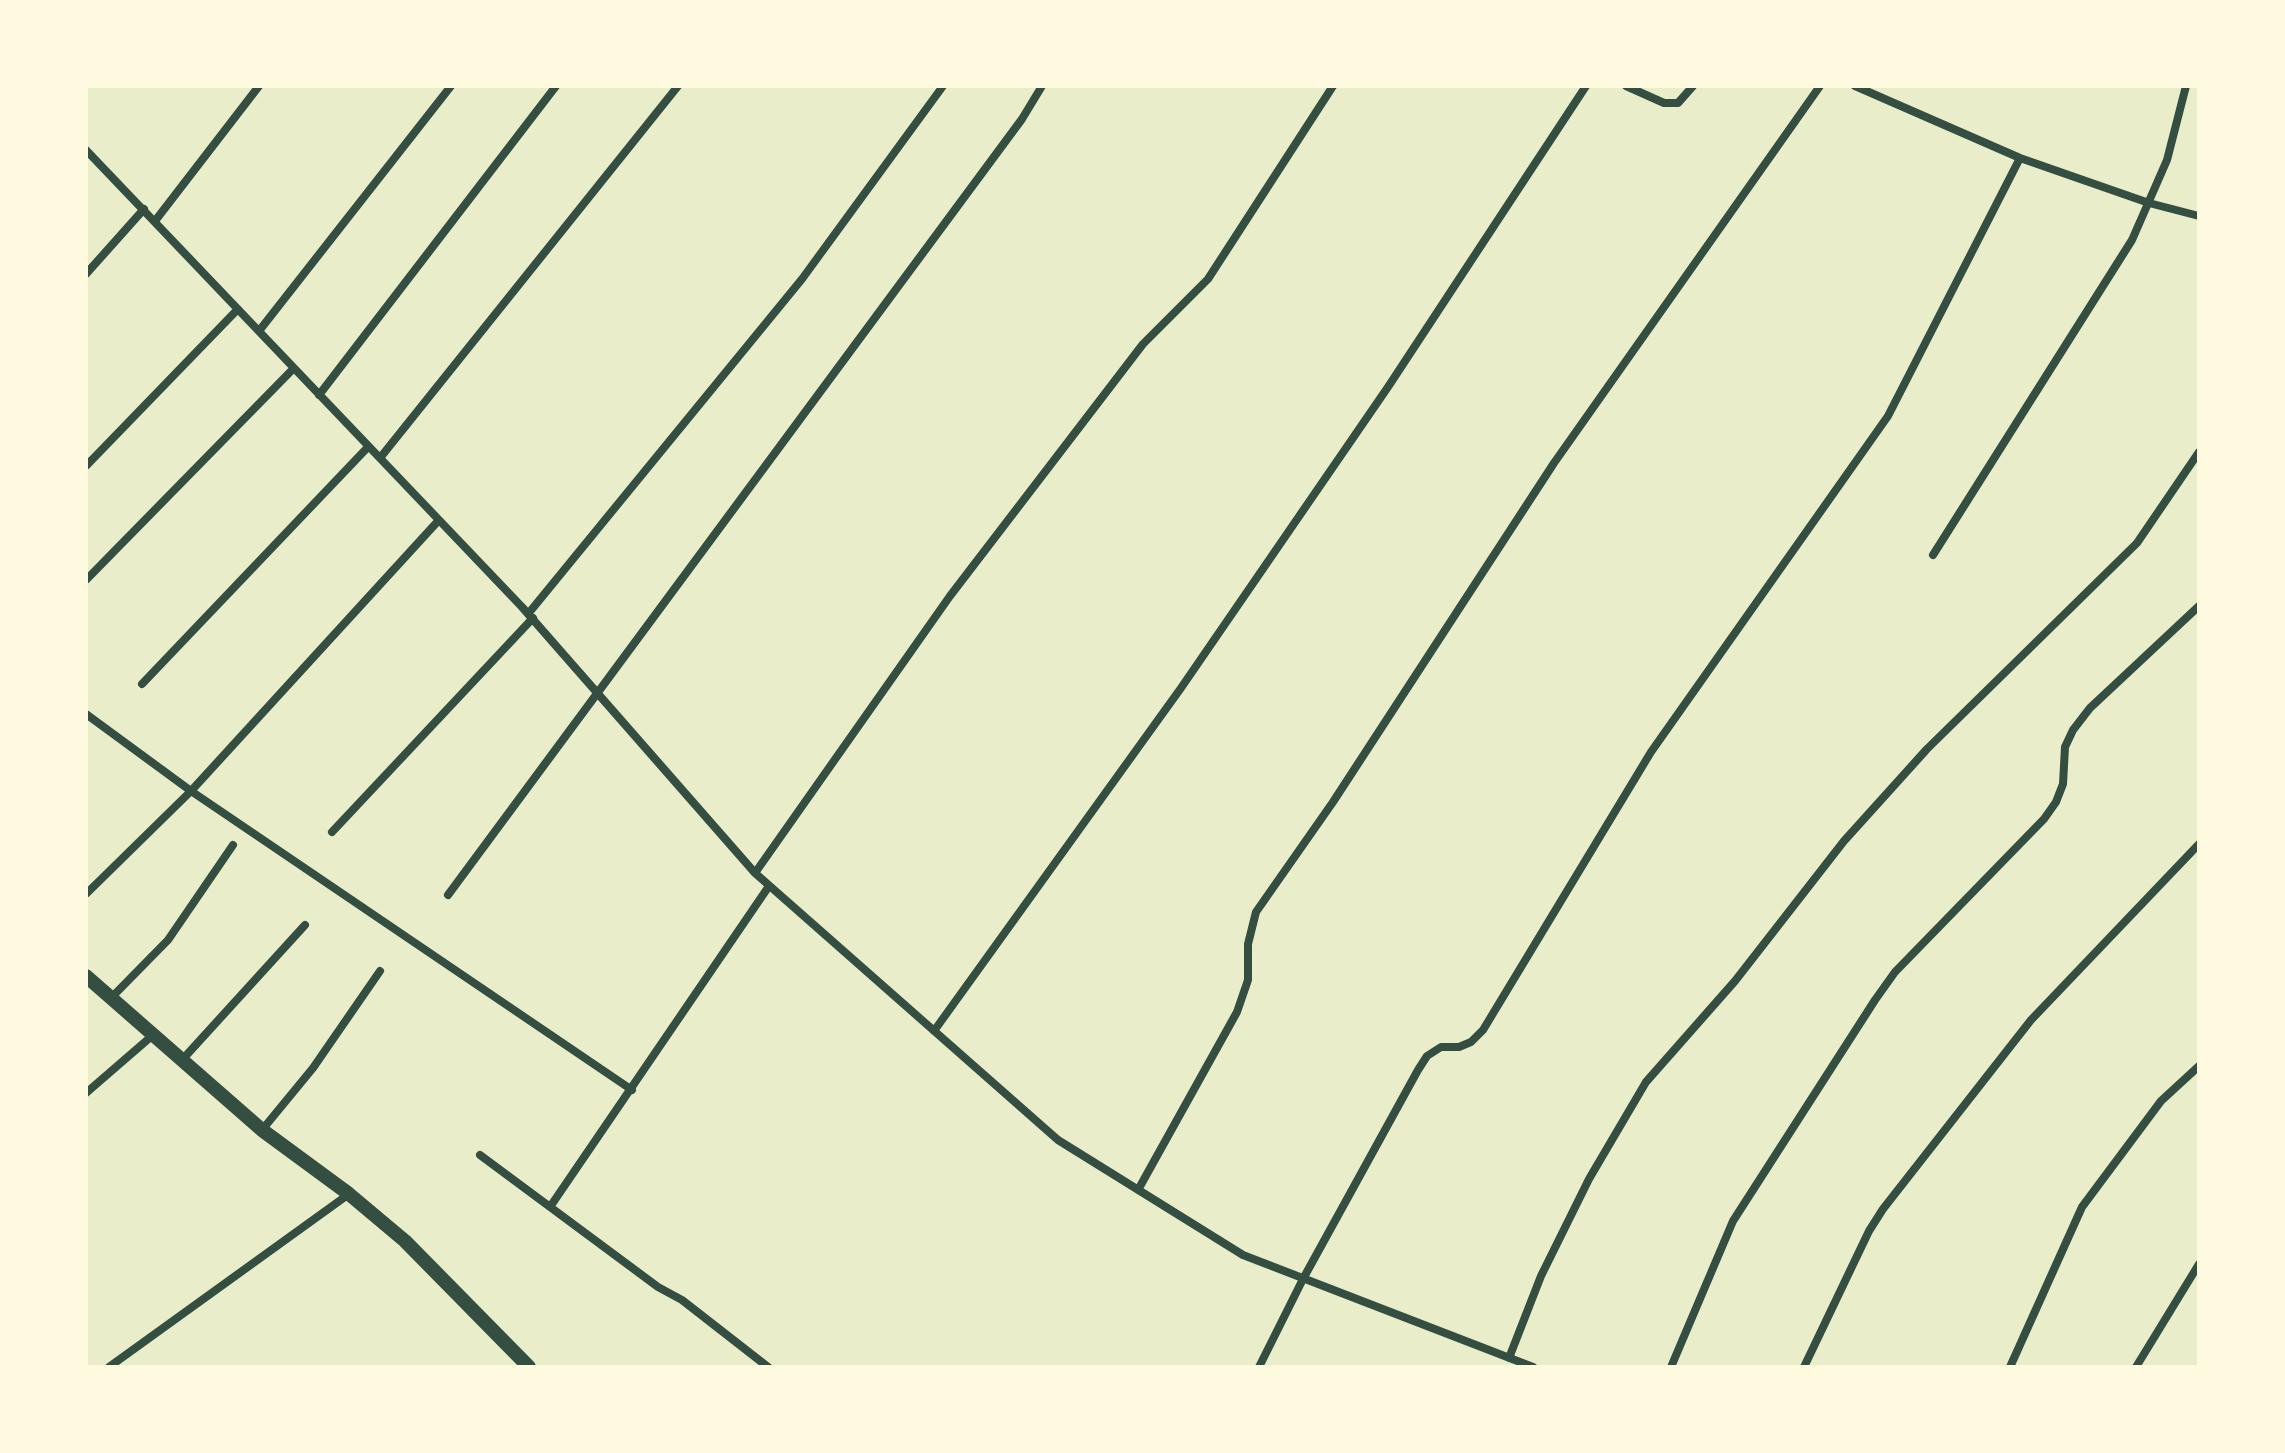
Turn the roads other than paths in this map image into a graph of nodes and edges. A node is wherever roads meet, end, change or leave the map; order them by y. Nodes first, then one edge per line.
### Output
1 (259, 86) edge
2 (451, 86) edge
3 (556, 86) edge
4 (678, 86) edge
5 (943, 86) edge
6 (1042, 86) edge
7 (1333, 86) edge
8 (1586, 86) edge
9 (1626, 86) edge
10 (1693, 86) edge
11 (1820, 86) edge
12 (1855, 86) edge
13 (2186, 86) edge
14 (86, 150) edge
15 (2020, 158) junction
16 (2149, 203) junction
17 (144, 209) junction
18 (2199, 216) edge
19 (155, 221) junction
20 (86, 274) edge
21 (238, 309) junction
22 (259, 331) junction
23 (294, 368) junction
24 (319, 395) junction
25 (368, 447) junction
26 (2199, 452) edge
27 (380, 458) junction
28 (86, 466) edge
29 (439, 520) junction
30 (1933, 555) dead end
31 (86, 580) edge
32 (2199, 606) edge
33 (530, 616) junction
34 (142, 684) dead end
35 (599, 693) junction
36 (86, 714) edge
37 (191, 791) junction
38 (332, 832) dead end
39 (2199, 844) edge
40 (233, 845) dead end
41 (755, 873) junction
42 (769, 886) junction
43 (86, 894) edge
44 (448, 895) dead end
45 (305, 925) dead end
46 (380, 971) dead end
47 (86, 976) edge
48 (111, 998) junction
49 (934, 1031) junction
50 (153, 1035) junction
51 (182, 1060) junction
52 (2199, 1066) edge
53 (632, 1090) junction
54 (86, 1093) edge
55 (262, 1130) junction
56 (480, 1155) dead end
57 (1138, 1190) junction
58 (349, 1194) junction
59 (550, 1207) junction
60 (2199, 1264) edge
61 (1303, 1279) junction
62 (1509, 1358) junction
63 (524, 1366) edge
64 (109, 1367) edge
65 (768, 1367) edge
66 (1259, 1367) edge
67 (1533, 1367) edge
68 (1671, 1367) edge
69 (1804, 1367) edge
70 (2010, 1367) edge
71 (2136, 1367) edge

1 - 19 street
2 - 22 street
3 - 24 street
4 - 27 street
5 - 33 street
6 - 35 street
7 - 41 street
8 - 49 street
9 - 10 street
11 - 57 street
12 - 15 street
13 - 16 street
14 - 17 street
15 - 16 street
15 - 61 street
16 - 18 street
16 - 30 street
17 - 19 street
17 - 20 street
19 - 21 street
21 - 22 street
21 - 28 street
22 - 23 street
23 - 24 street
23 - 31 street
24 - 25 street
25 - 27 street
25 - 34 street
26 - 62 street
27 - 29 street
29 - 33 street
29 - 37 street
32 - 68 street
33 - 35 street
33 - 38 street
35 - 41 street
35 - 44 street
36 - 37 street
37 - 43 street
37 - 53 street
39 - 69 street
40 - 48 street
41 - 42 street
42 - 49 street
42 - 53 street
45 - 51 street
46 - 55 street
47 - 48 street
48 - 50 street
49 - 57 street
50 - 51 street
50 - 54 street
51 - 55 street
52 - 70 street
53 - 59 street
55 - 58 street
56 - 59 street
57 - 61 street
58 - 63 street
58 - 64 street
59 - 65 street
60 - 71 street
61 - 62 street
61 - 66 street
62 - 67 street

